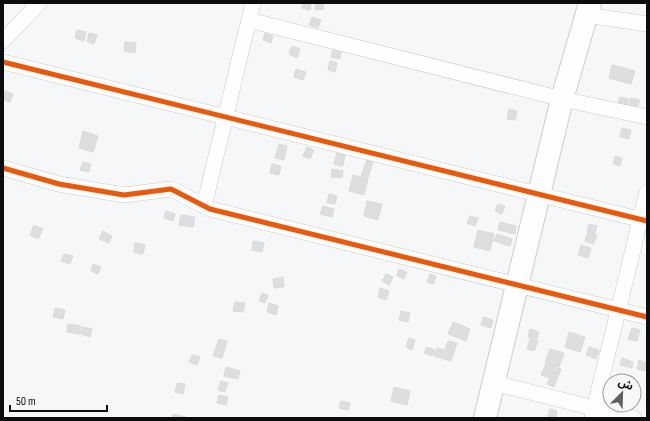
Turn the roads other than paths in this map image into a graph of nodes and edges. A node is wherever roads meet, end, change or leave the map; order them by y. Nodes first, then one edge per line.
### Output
1 (39, 3) edge
2 (253, 3) edge
3 (588, 6) edge
4 (249, 20) junction
5 (647, 24) edge
6 (3, 41) edge
7 (3, 62) edge
8 (562, 99) junction
9 (225, 117) junction
10 (647, 117) edge
11 (3, 168) edge
12 (647, 192) edge
13 (540, 194) junction
14 (204, 206) junction
15 (644, 220) edge
16 (518, 285) junction
17 (618, 310) junction
18 (647, 317) edge
19 (494, 383) junction
20 (593, 413) edge
21 (485, 418) edge
22 (634, 418) edge

1 - 6 street
2 - 4 street
3 - 5 street
3 - 8 main road
4 - 8 street
4 - 9 street
7 - 9 street
8 - 10 street
8 - 13 main road
9 - 13 street
9 - 14 street
11 - 14 street
12 - 15 street
13 - 15 street
13 - 16 main road
14 - 16 street
15 - 17 street
16 - 17 street
16 - 19 main road
17 - 18 street
17 - 20 street
19 - 20 street
19 - 21 main road
20 - 22 street

